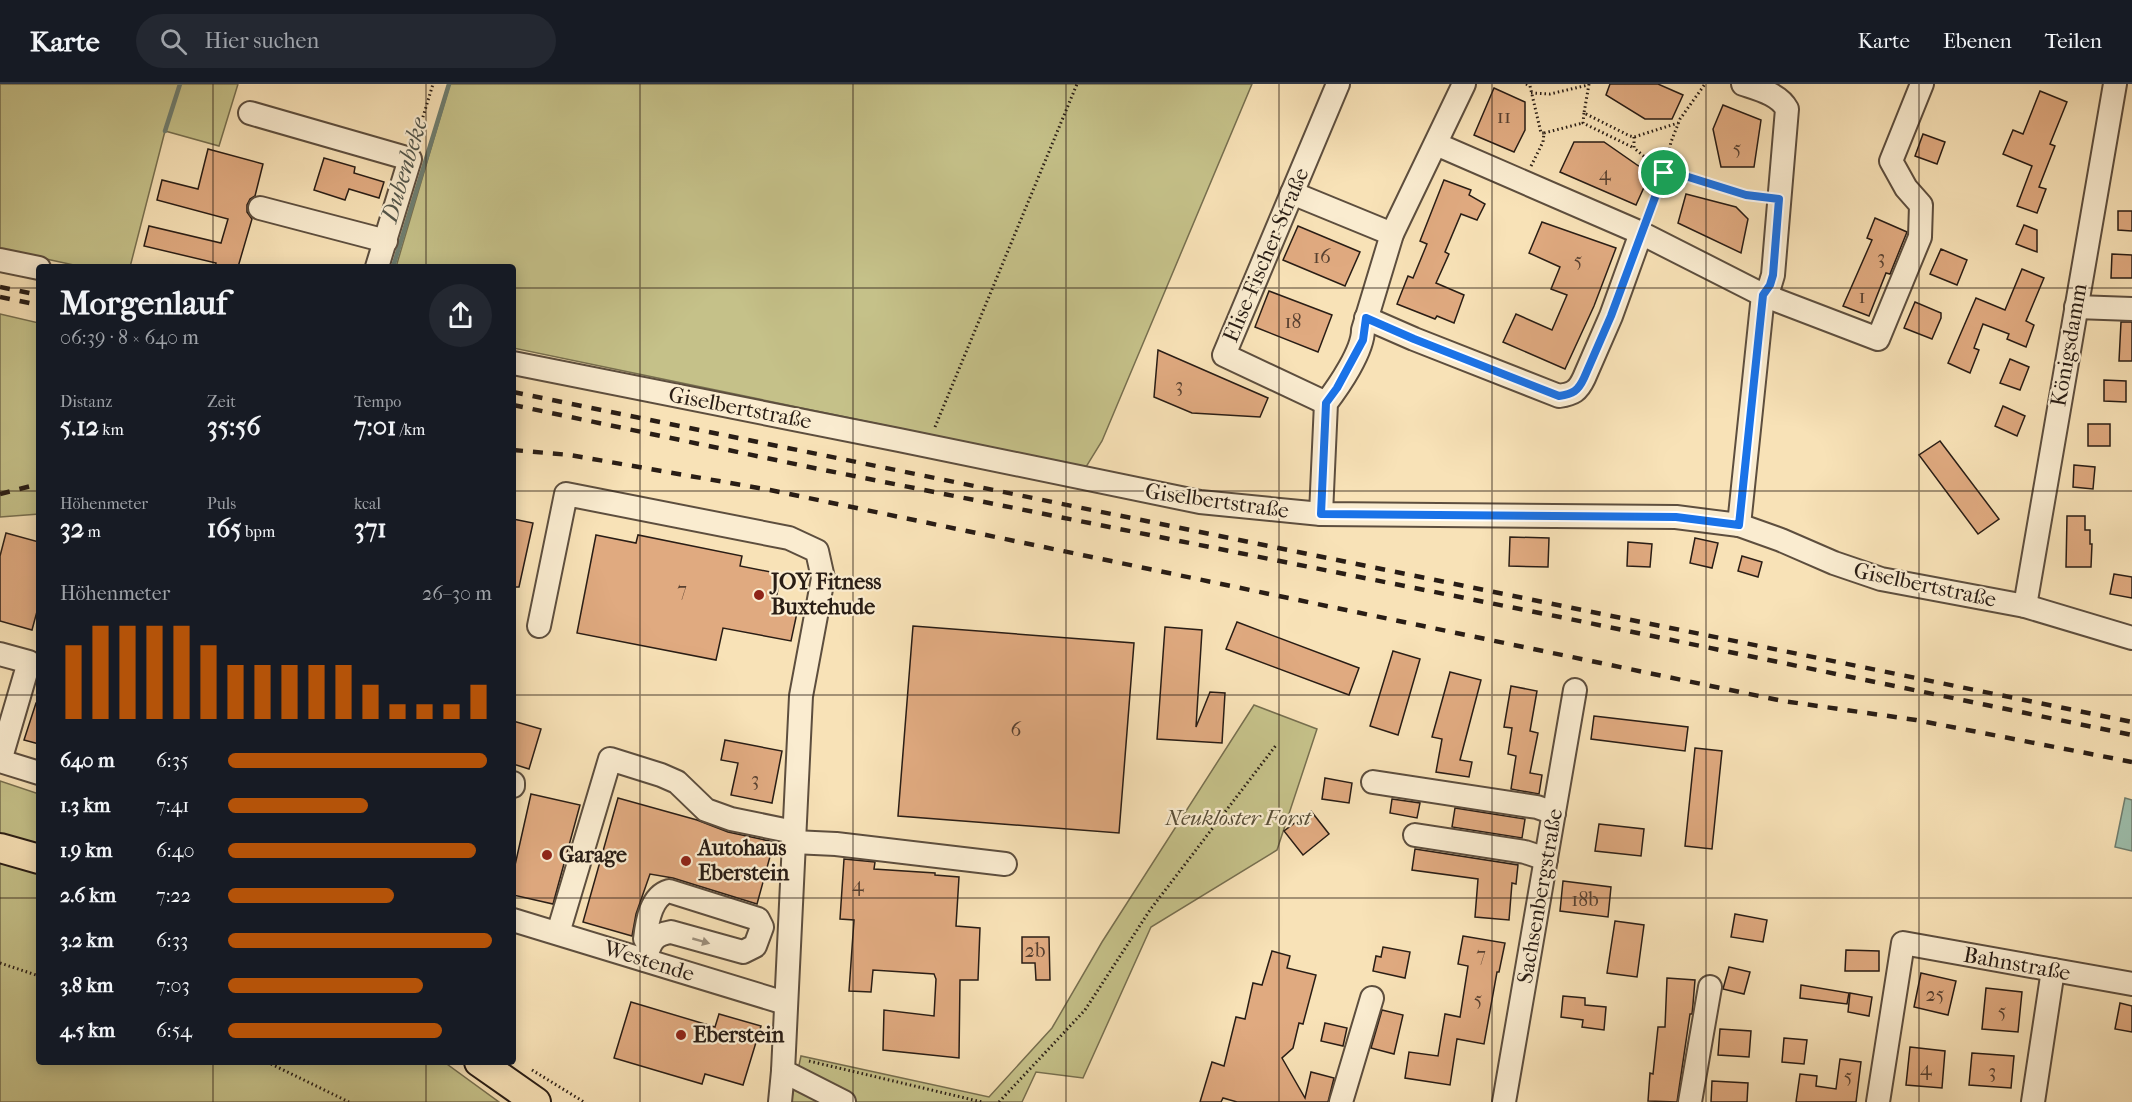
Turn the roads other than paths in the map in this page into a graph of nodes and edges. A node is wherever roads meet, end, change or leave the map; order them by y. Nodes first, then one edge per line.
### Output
1 (1338, 84) edge
2 (1464, 84) edge
3 (1743, 84) edge
4 (1922, 84) edge
5 (2115, 84) edge
6 (250, 113) dead end
7 (1436, 144) junction
8 (1292, 193) junction
9 (260, 208) dead end
10 (1641, 233) junction
11 (1392, 234) junction
12 (386, 241) junction
13 (0, 260) edge
14 (378, 264) edge
15 (36, 267) edge
16 (1763, 295) junction
17 (2076, 307) junction
18 (2132, 309) edge
19 (1366, 318) junction
20 (516, 364) edge
21 (1326, 403) junction
22 (1321, 514) junction
23 (1739, 525) junction
24 (2025, 606) junction
25 (539, 626) dead end
26 (2132, 638) edge
27 (0, 654) edge
28 (1575, 690) dead end
29 (0, 761) edge
30 (36, 772) edge
31 (1373, 782) dead end
32 (1554, 813) junction
33 (1415, 835) dead end
34 (794, 837) junction
35 (0, 848) edge
36 (36, 858) edge
37 (1546, 859) junction
38 (1005, 864) dead end
39 (516, 921) edge
40 (558, 933) junction
41 (647, 953) junction
42 (2054, 970) junction
43 (2132, 984) edge
44 (1710, 987) dead end
45 (1372, 998) dead end
46 (785, 1004) junction
47 (783, 1063) junction
48 (483, 1065) edge
49 (536, 1102) edge
50 (780, 1102) edge
51 (844, 1102) edge
52 (1341, 1102) edge
53 (1504, 1102) edge
54 (1690, 1102) edge
55 (1878, 1102) edge
56 (2033, 1102) edge

1 - 8 street, Elise-Fischer-Straße
2 - 7 street
3 - 16 street
4 - 16 street
5 - 17 street, Königsdamm
6 - 12 street
7 - 10 street
7 - 11 street
8 - 11 street
8 - 21 street, Elise-Fischer-Straße
9 - 12 street
10 - 16 street
10 - 19 street
11 - 19 street
12 - 14 street
13 - 15 street
16 - 23 street
17 - 18 street
17 - 24 street, Königsdamm
19 - 21 street
20 - 22 street, Giselbertstraße
21 - 22 street
22 - 23 street, Giselbertstraße
23 - 24 street, Giselbertstraße
24 - 26 street, Giselbertstraße
25 - 34 street
27 - 29 street
28 - 32 street, Sachsenbergstraße
29 - 30 street
31 - 32 street
32 - 37 street, Sachsenbergstraße
33 - 37 street
34 - 38 street
34 - 40 street
34 - 46 street
35 - 36 main road
37 - 53 street, Sachsenbergstraße
39 - 40 street, Westende
40 - 41 street, Westende
41 -> 41 street
41 - 46 street, Westende
42 - 43 street, Bahnstraße
42 - 55 street, Bahnstraße
42 - 56 street
44 - 54 street
45 - 52 street
46 - 47 street
47 - 50 street
47 - 51 street
48 - 49 main road

